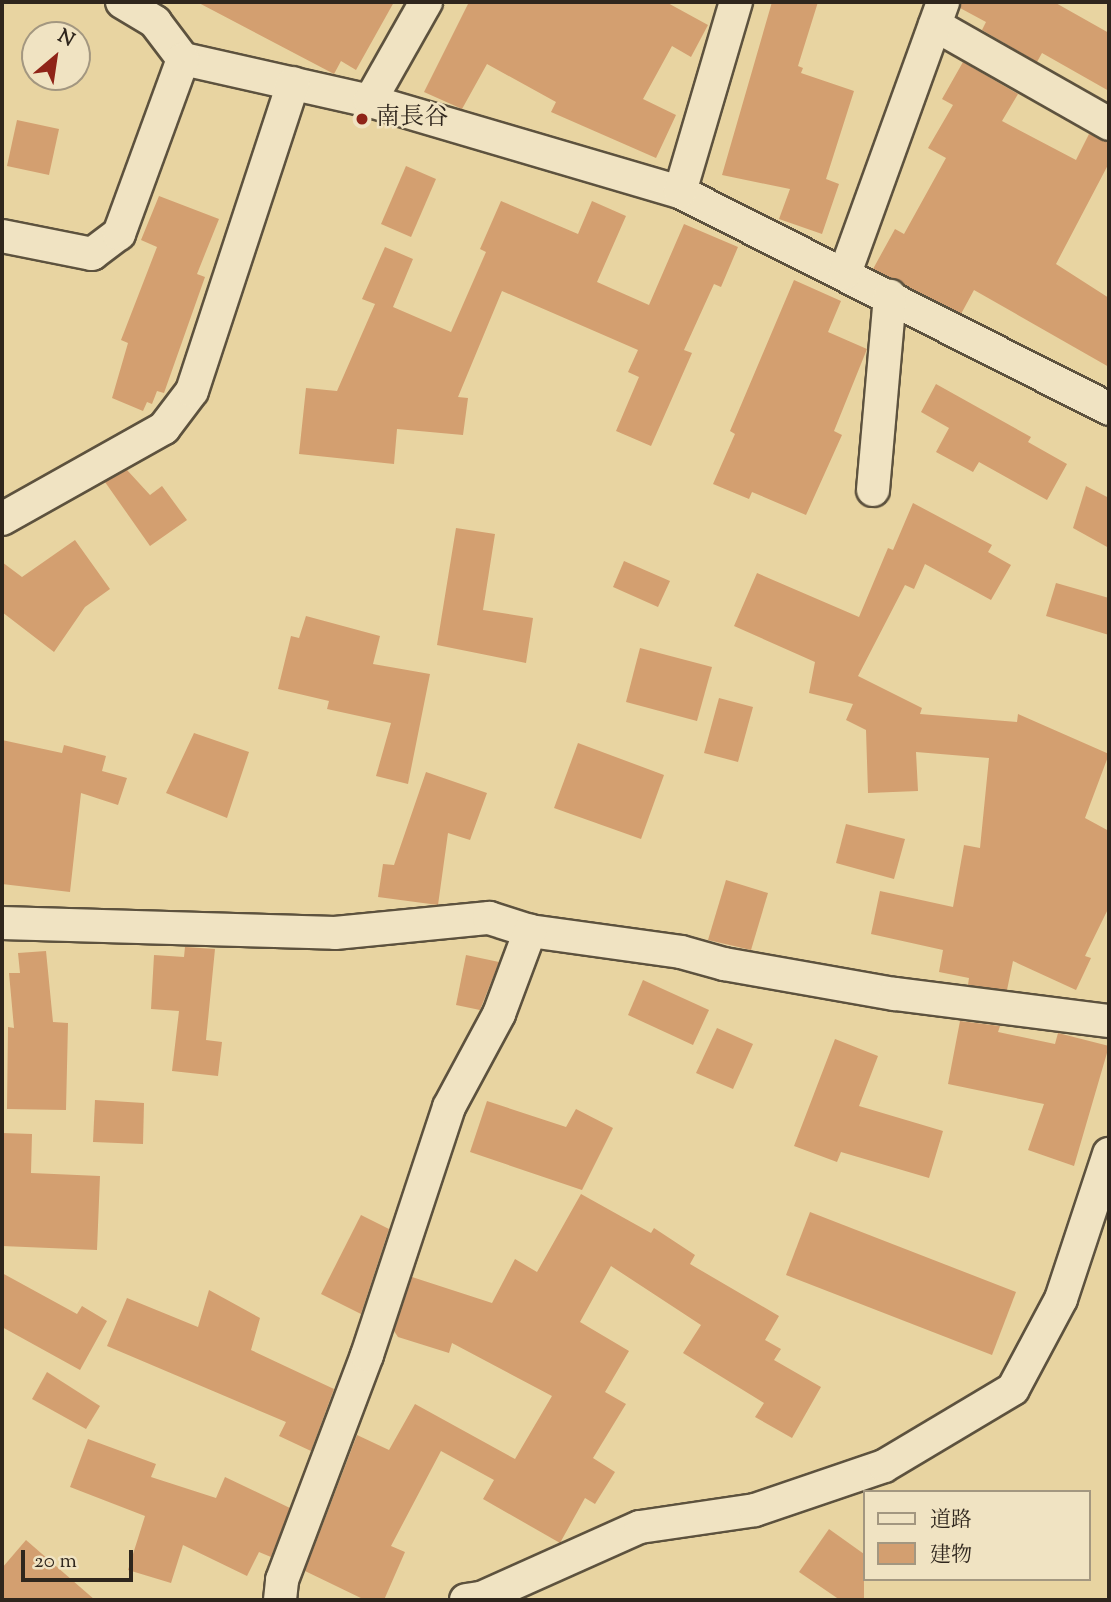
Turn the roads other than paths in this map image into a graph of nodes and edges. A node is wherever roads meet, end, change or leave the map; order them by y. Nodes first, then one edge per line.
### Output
1 (122, 2) edge
2 (426, 2) edge
3 (736, 2) edge
4 (161, 12) edge
5 (939, 14) edge
6 (183, 59) junction
7 (293, 83) junction
8 (370, 101) junction
9 (1109, 124) edge
10 (680, 192) junction
11 (2, 236) edge
12 (845, 273) junction
13 (890, 296) junction
14 (1109, 409) edge
15 (873, 490) dead end
16 (2, 519) edge
17 (2, 923) edge
18 (530, 931) junction
19 (1109, 1021) edge
20 (1109, 1154) edge
21 (281, 1600) edge
22 (466, 1600) edge

1 - 4 street
2 - 8 street
3 - 10 street
4 - 6 street
5 - 9 street
5 - 12 street
6 - 7 street
6 - 11 street
7 - 8 street
7 - 16 street
8 - 10 street
10 - 12 street
12 - 13 street
13 - 14 street
13 - 15 street
17 - 18 street
18 - 19 street
18 - 21 street
20 - 22 street

